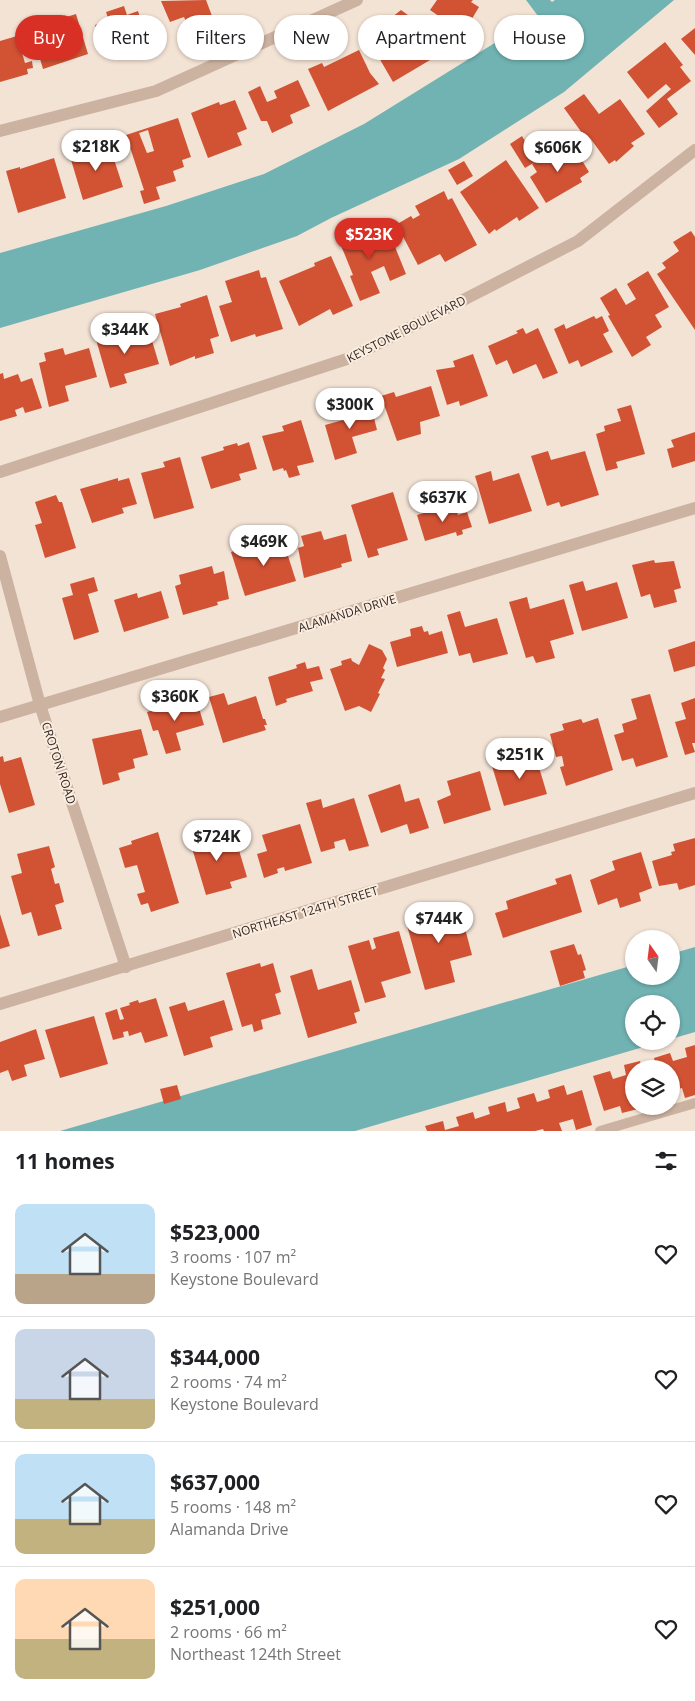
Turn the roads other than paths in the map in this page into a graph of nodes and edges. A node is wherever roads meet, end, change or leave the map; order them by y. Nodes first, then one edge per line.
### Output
1 (357, 0) edge
2 (0, 131) edge
3 (695, 150) edge
4 (0, 472) edge
5 (695, 508) edge
6 (0, 556) edge
7 (40, 705) junction
8 (0, 717) edge
9 (695, 793) edge
10 (126, 967) junction
11 (0, 1004) edge
12 (695, 1103) edge
13 (600, 1131) edge

1 - 2 street
3 - 4 street, KEYSTONE BOULEVARD
5 - 7 street, ALAMANDA DRIVE
6 - 7 street, CROTON ROAD
7 - 8 street, ALAMANDA DRIVE
7 - 10 street, CROTON ROAD
9 - 10 street, NORTHEAST 124TH STREET
10 - 11 street, NORTHEAST 124TH STREET
12 - 13 lane

